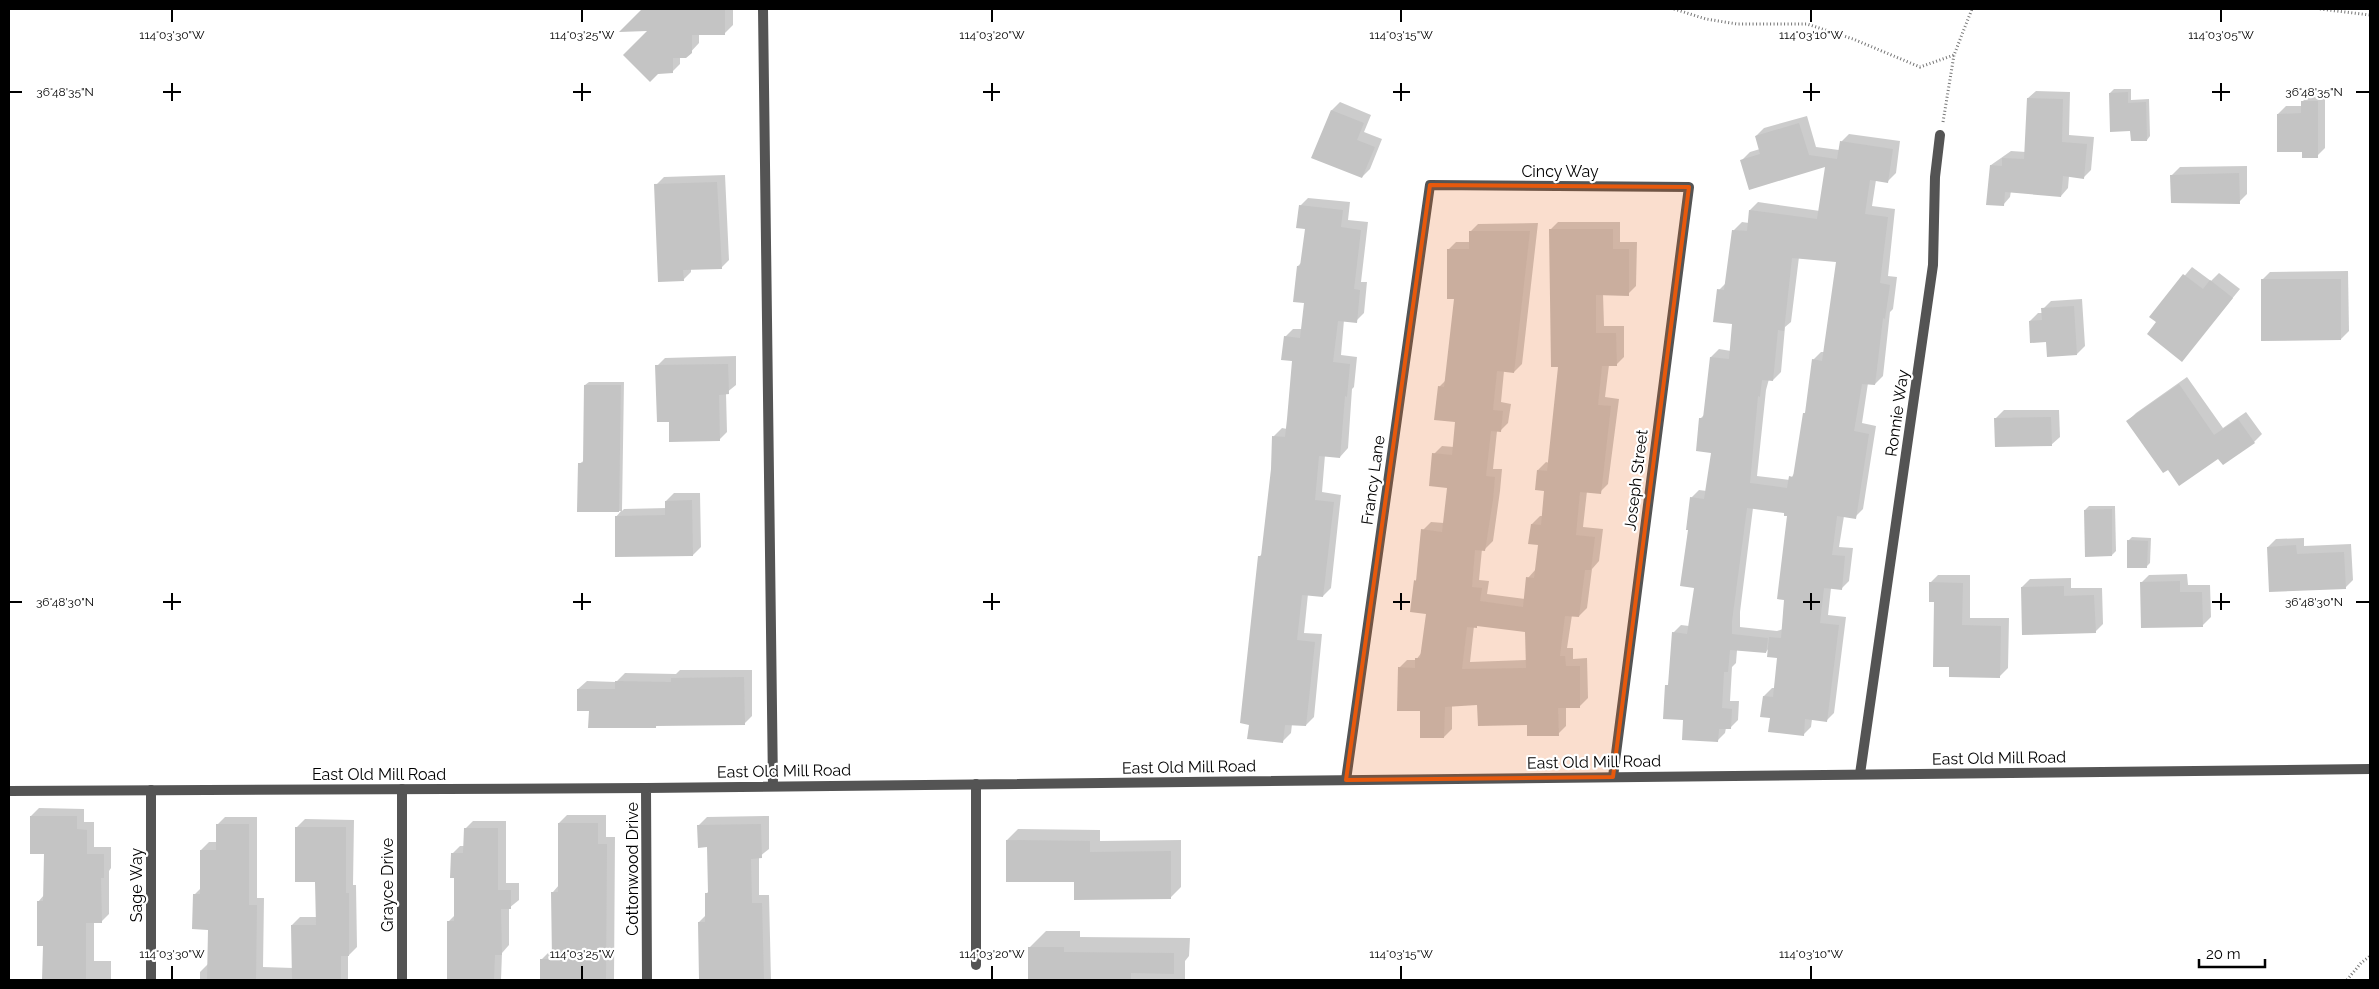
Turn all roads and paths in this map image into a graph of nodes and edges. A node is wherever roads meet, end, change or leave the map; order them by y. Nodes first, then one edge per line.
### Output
1 (763, 9) edge
2 (1674, 9) edge
3 (1972, 9) edge
4 (2320, 9) edge
5 (2370, 15) edge
6 (1954, 54) junction
7 (1940, 134) joint
8 (1430, 185) joint
9 (1689, 187) joint
10 (2370, 769) edge
11 (1860, 774) junction
12 (1613, 777) junction
13 (1346, 780) junction
14 (976, 784) junction
15 (773, 786) junction
16 (646, 788) junction
17 (402, 789) junction
18 (152, 790) junction
19 (9, 791) edge
20 (2370, 956) edge
21 (976, 965) dead end
22 (151, 980) edge
23 (402, 980) edge
24 (647, 980) edge
25 (2347, 980) edge

1 - 15 street
2 - 6 path
3 - 6 path
4 - 5 path
6 - 7 path
7 - 11 street, Ronnie Way
8 - 9 street, Cincy Way
8 - 13 street, Francy Lane
9 - 12 street, Joseph Street
10 - 11 street, East Old Mill Road
11 - 12 street, East Old Mill Road
12 - 13 street, East Old Mill Road
13 - 14 street, East Old Mill Road
14 - 15 street, East Old Mill Road
14 - 21 street
15 - 16 street, East Old Mill Road
16 - 17 street, East Old Mill Road
16 - 24 street, Cottonwood Drive
17 - 18 street, East Old Mill Road
17 - 23 street, Grayce Drive
18 - 19 street, East Old Mill Road
18 - 22 street, Sage Way
20 - 25 path

